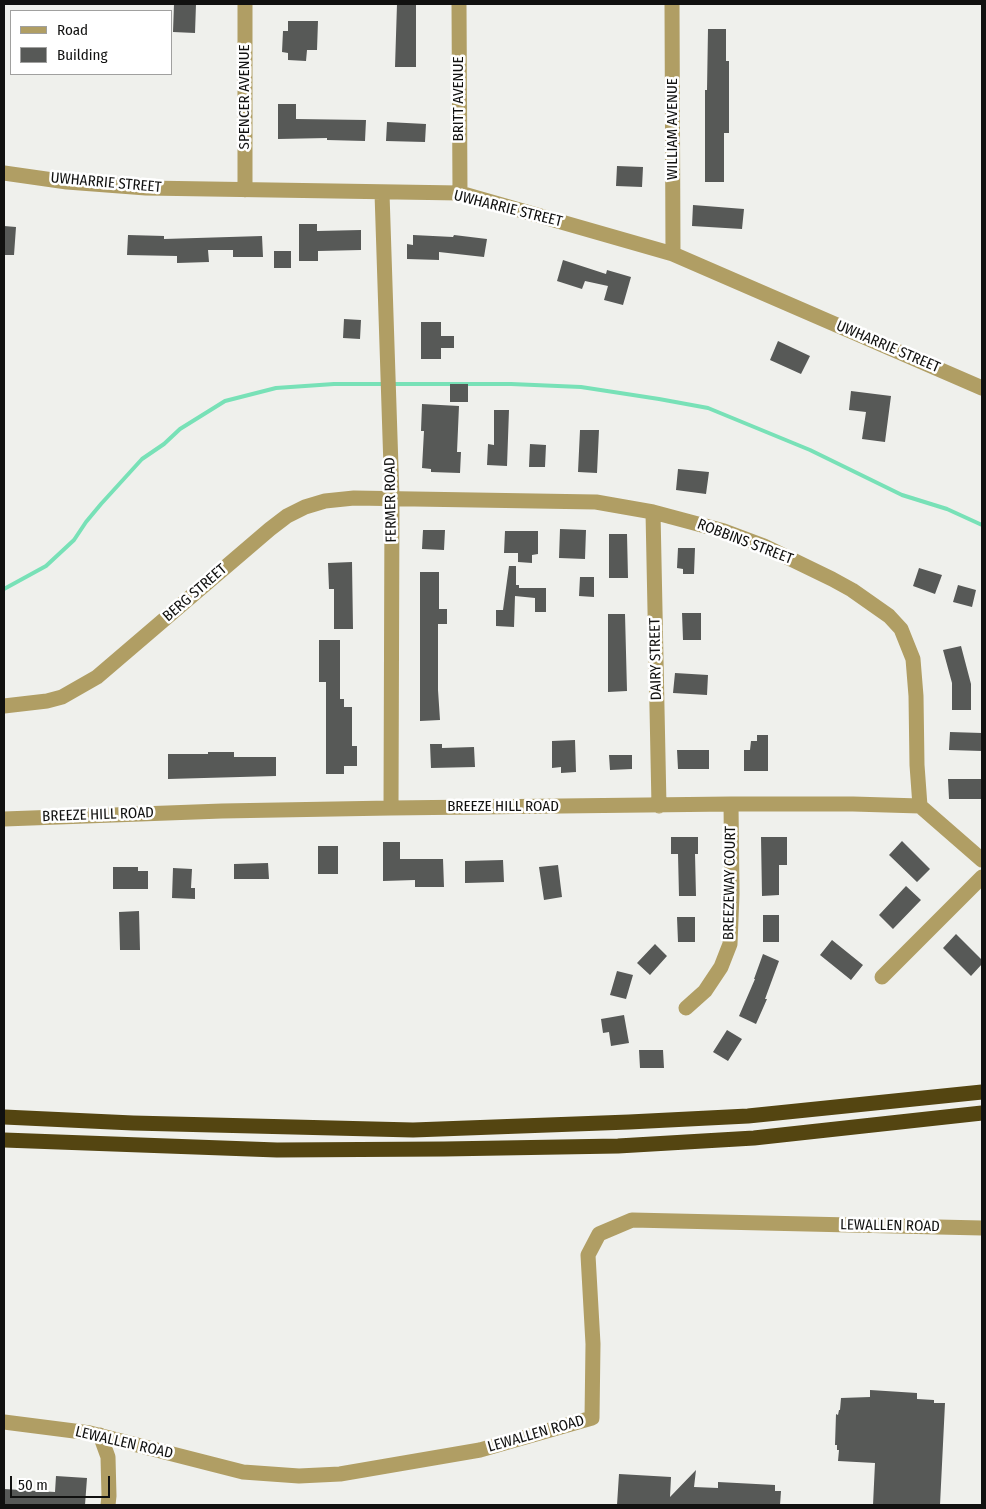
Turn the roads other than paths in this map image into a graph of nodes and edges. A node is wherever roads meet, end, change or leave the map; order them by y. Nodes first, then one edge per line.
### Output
1 (245, 4) edge
2 (459, 4) edge
3 (672, 4) edge
4 (4, 173) edge
5 (245, 190) junction
6 (382, 193) junction
7 (460, 194) junction
8 (673, 254) junction
9 (982, 388) edge
10 (392, 498) junction
11 (653, 512) junction
12 (4, 706) edge
13 (731, 804) junction
14 (659, 806) junction
15 (920, 806) junction
16 (391, 808) junction
17 (4, 820) edge
18 (982, 860) edge
19 (982, 877) edge
20 (882, 977) dead end
21 (686, 1008) dead end
22 (982, 1092) edge
23 (982, 1113) edge
24 (4, 1117) edge
25 (4, 1140) edge
26 (982, 1228) edge
27 (4, 1422) edge
28 (100, 1435) junction
29 (108, 1505) edge

1 - 5 street, SPENCER AVENUE
2 - 7 street, BRITT AVENUE
3 - 8 street, WILLIAM AVENUE
4 - 5 street, UWHARRIE STREET
5 - 6 street, UWHARRIE STREET
6 - 7 street, UWHARRIE STREET
6 - 10 street, FERMER ROAD
7 - 8 street, UWHARRIE STREET
8 - 9 street, UWHARRIE STREET
10 - 11 street, ROBBINS STREET
10 - 12 street, BERG STREET
10 - 16 street, FERMER ROAD
11 - 14 street, DAIRY STREET
11 - 15 street, ROBBINS STREET
13 - 14 street, BREEZE HILL ROAD
13 - 15 street, BREEZE HILL ROAD
13 - 21 street, BREEZEWAY COURT
14 - 16 street, BREEZE HILL ROAD
15 - 18 street
16 - 17 street, BREEZE HILL ROAD
19 - 20 street
22 - 24 highway
23 - 25 highway
26 - 28 street, LEWALLEN ROAD
27 - 28 street, LEWALLEN ROAD
28 - 29 street

